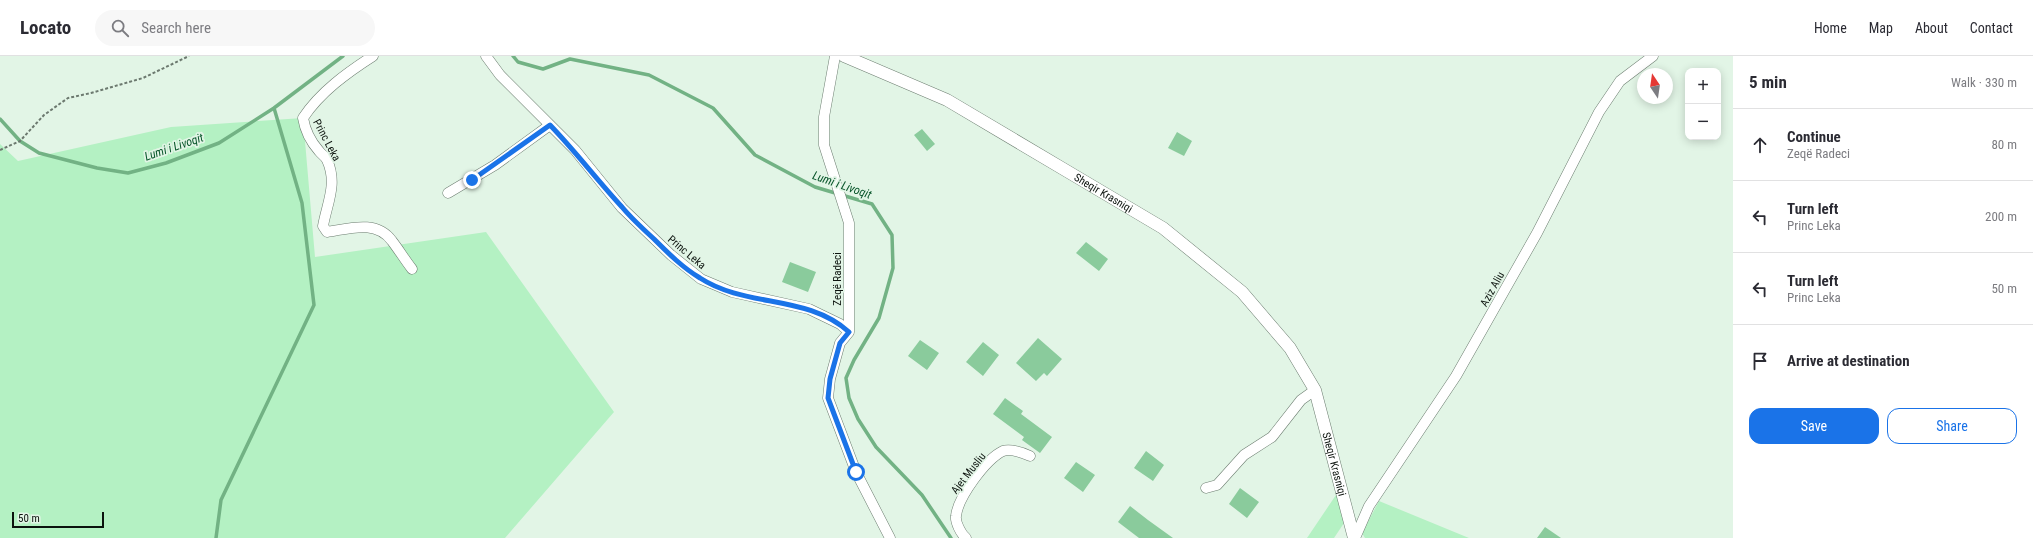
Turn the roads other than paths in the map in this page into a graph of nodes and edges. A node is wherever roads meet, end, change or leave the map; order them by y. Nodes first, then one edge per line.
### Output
1 (373, 56) edge
2 (486, 56) edge
3 (836, 56) edge
4 (844, 56) edge
5 (1653, 56) edge
6 (550, 125) junction
7 (448, 193) dead end
8 (412, 269) dead end
9 (849, 332) junction
10 (1315, 390) junction
11 (1030, 456) dead end
12 (1206, 488) dead end
13 (890, 538) edge
14 (966, 538) edge
15 (1354, 538) edge

1 - 8 street, Princ Leka
2 - 6 street, Princ Leka
3 - 9 street, Zeqë Radeci
4 - 10 street, Sheqir Krasniqi
5 - 15 street, Aziz Aliu
6 - 7 street
6 - 9 street, Princ Leka
9 - 13 street
10 - 12 street
10 - 15 street, Sheqir Krasniqi
11 - 14 street, Ajet Musliu

